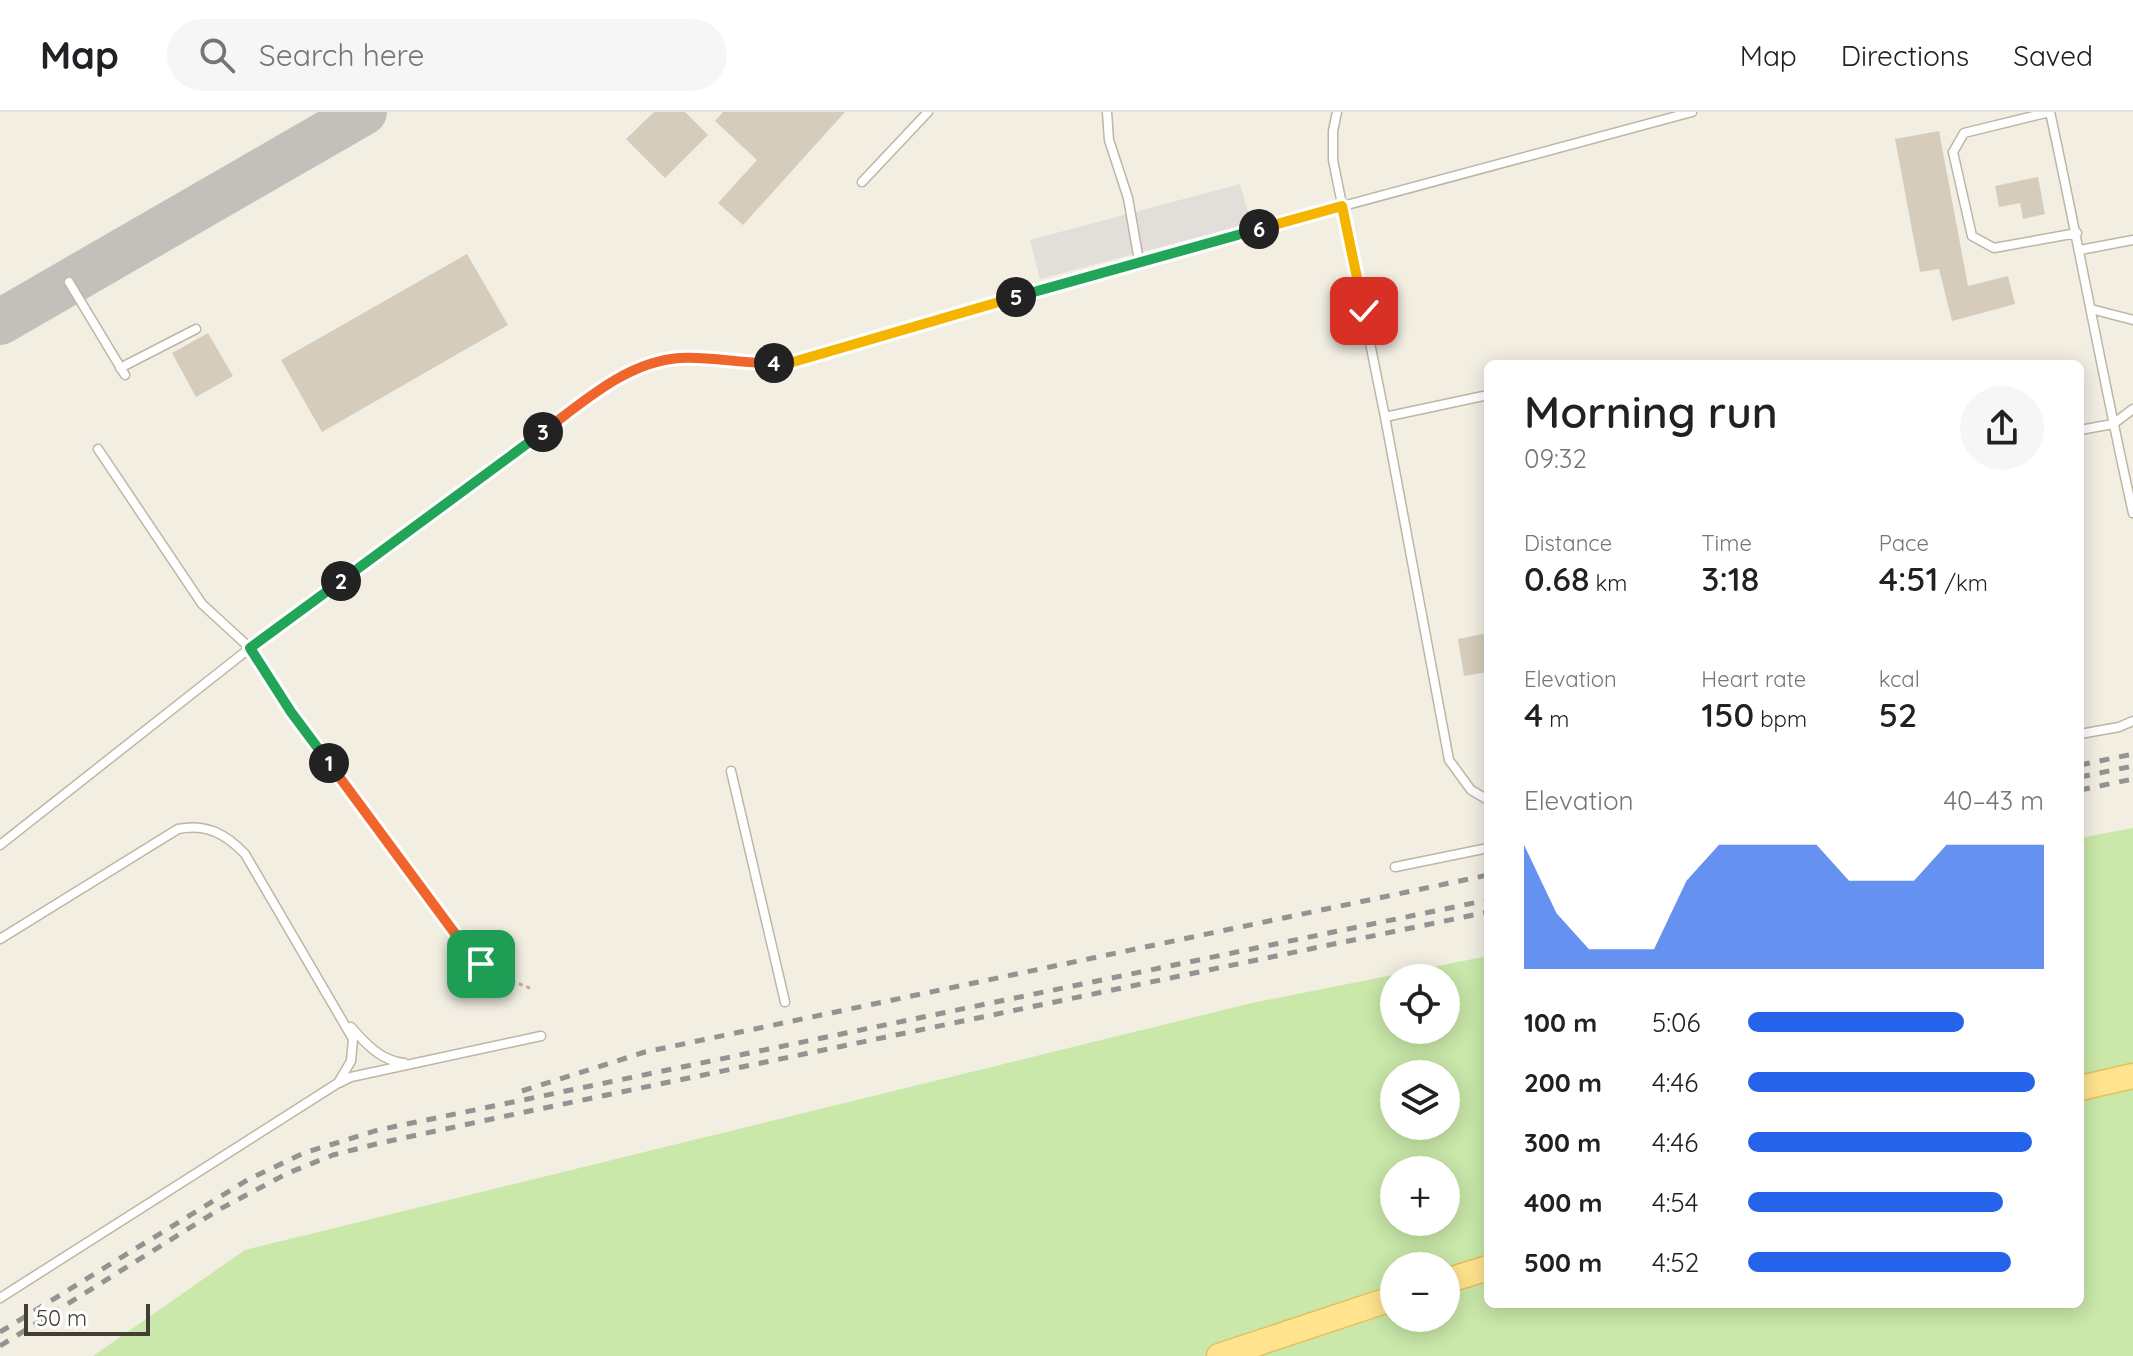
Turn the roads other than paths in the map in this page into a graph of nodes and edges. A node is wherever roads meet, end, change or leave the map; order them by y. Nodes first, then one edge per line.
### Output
1 (928, 112) edge
2 (1107, 112) edge
3 (1337, 112) edge
4 (1692, 112) edge
5 (2050, 112) edge
6 (862, 182) dead end
7 (1342, 206) junction
8 (2077, 233) junction
9 (2133, 240) edge
10 (2080, 250) junction
11 (1139, 261) junction
12 (69, 282) dead end
13 (2091, 309) junction
14 (2133, 320) edge
15 (196, 329) dead end
16 (1484, 396) edge
17 (2133, 409) edge
18 (1385, 417) junction
19 (2113, 424) junction
20 (2084, 429) edge
21 (98, 449) dead end
22 (2133, 513) edge
23 (250, 648) junction
24 (2133, 721) edge
25 (2084, 733) edge
26 (731, 771) dead end
27 (1484, 798) edge
28 (0, 845) edge
29 (1484, 849) edge
30 (1395, 867) dead end
31 (0, 939) edge
32 (785, 1002) dead end
33 (342, 1017) junction
34 (541, 1036) dead end
35 (413, 1063) junction
36 (2133, 1076) edge
37 (338, 1083) junction
38 (2084, 1087) edge
39 (1484, 1269) edge
40 (1460, 1277) edge
41 (0, 1298) edge
42 (1380, 1303) edge
43 (1219, 1356) edge

1 - 6 lane
2 - 11 lane
3 - 7 lane
4 - 7 lane
5 - 8 lane
5 - 8 lane
7 - 11 lane
7 - 18 lane
8 - 10 lane
9 - 10 lane
10 - 13 lane
11 - 23 lane
12 - 15 lane
13 - 14 lane
13 - 19 lane
16 - 18 lane
17 - 19 lane
18 - 27 lane
19 - 20 lane
19 - 22 lane
21 - 23 lane
23 - 28 lane
24 - 25 lane
26 - 32 lane
29 - 30 lane
31 - 33 lane
33 - 35 lane
33 - 37 lane
34 - 35 lane
35 - 37 lane
36 - 38 main road
37 - 41 lane
39 - 40 main road
42 - 43 main road

